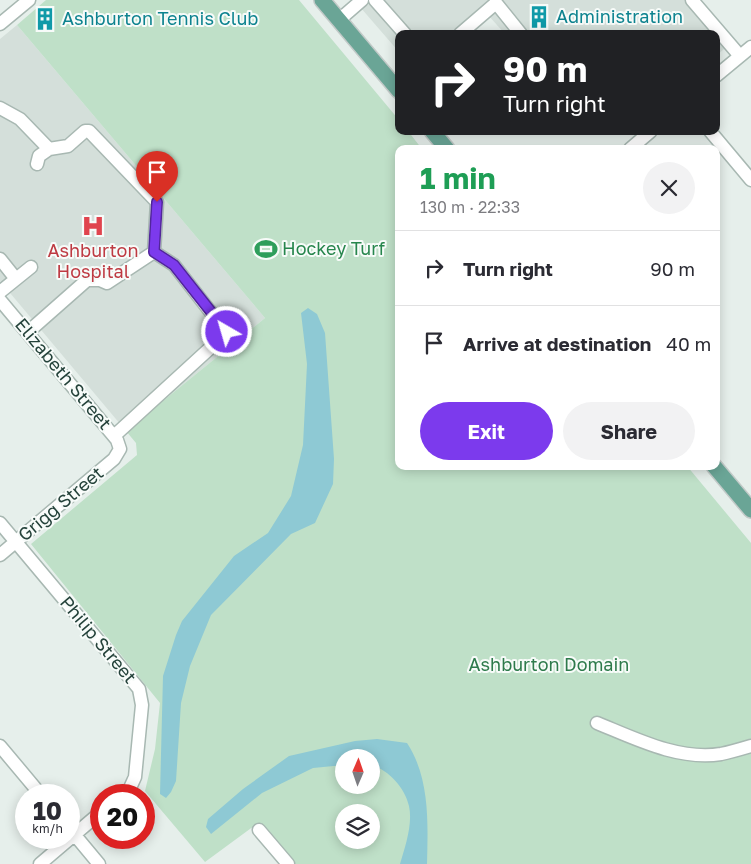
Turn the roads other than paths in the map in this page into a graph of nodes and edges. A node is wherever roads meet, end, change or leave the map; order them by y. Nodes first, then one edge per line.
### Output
1 (28, 0) edge
2 (322, 0) edge
3 (362, 0) edge
4 (375, 0) edge
5 (692, 0) edge
6 (339, 20) junction
7 (0, 24) edge
8 (401, 30) edge
9 (465, 30) edge
10 (519, 30) edge
11 (715, 30) edge
12 (720, 36) edge
13 (751, 47) edge
14 (740, 56) junction
15 (720, 73) edge
16 (395, 81) edge
17 (0, 108) edge
18 (435, 135) edge
19 (646, 135) edge
20 (713, 135) edge
21 (444, 145) edge
22 (635, 145) edge
23 (49, 149) junction
24 (36, 164) dead end
25 (751, 180) edge
26 (154, 252) junction
27 (0, 259) edge
28 (31, 267) dead end
29 (16, 279) junction
30 (0, 292) edge
31 (0, 300) edge
32 (28, 332) junction
33 (114, 436) junction
34 (120, 452) joint
35 (717, 470) edge
36 (751, 510) edge
37 (0, 523) edge
38 (16, 542) junction
39 (0, 555) edge
40 (597, 723) dead end
41 (0, 746) edge
42 (751, 746) edge
43 (32, 784) edge
44 (132, 784) edge
45 (259, 830) dead end
46 (80, 841) edge
47 (55, 849) edge
48 (40, 864) edge
49 (99, 864) edge
50 (288, 864) edge

1 - 7 street
2 - 6 main road
3 - 6 street
4 - 8 street
5 - 11 street
6 - 16 main road
9 - 10 street
12 - 14 street
13 - 14 street
14 - 15 street
17 - 23 street
18 - 21 main road
19 - 22 street
20 - 25 street
23 - 24 street
23 - 26 street
26 - 32 street
26 - 33 street
27 - 29 street
28 - 29 street
29 - 30 street
31 - 32 street, Elizabeth Street
32 - 33 street, Elizabeth Street
33 - 34 street, Elizabeth Street
34 - 38 street, Grigg Street
35 - 36 main road
37 - 38 street, Philip Street
38 - 39 street, Grigg Street
38 - 44 street, Philip Street
40 - 42 street
41 - 43 street
45 - 50 street
46 - 49 street
47 - 48 street

